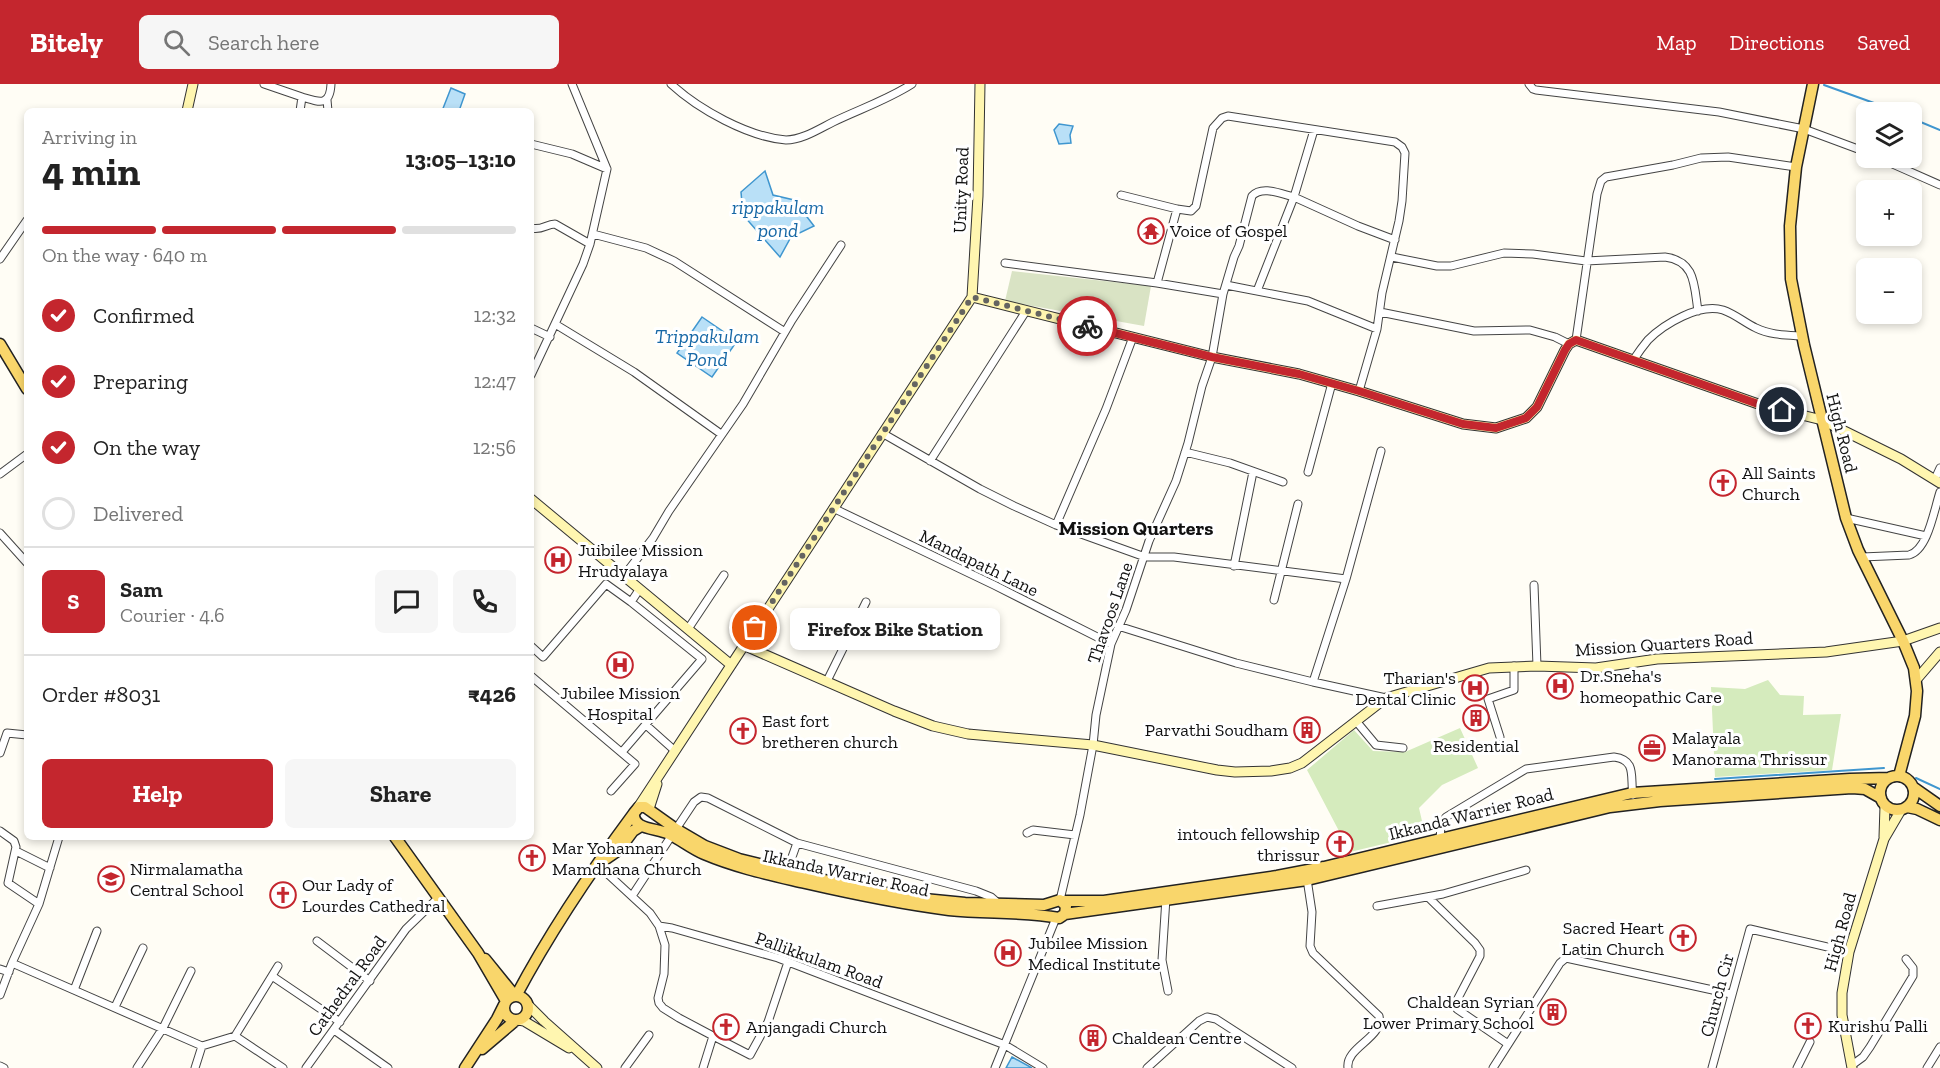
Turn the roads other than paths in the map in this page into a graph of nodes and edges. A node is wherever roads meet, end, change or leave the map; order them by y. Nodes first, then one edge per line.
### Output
1 (193, 84) edge
2 (264, 84) edge
3 (332, 84) edge
4 (572, 84) edge
5 (671, 84) edge
6 (912, 84) edge
7 (980, 84) edge
8 (1529, 84) edge
9 (1813, 84) edge
10 (302, 97) junction
11 (327, 100) junction
12 (188, 108) edge
13 (300, 108) edge
14 (328, 108) edge
15 (1804, 129) junction
16 (1314, 130) junction
17 (534, 145) edge
18 (1856, 148) edge
19 (1796, 167) junction
20 (1902, 168) edge
21 (607, 169) junction
22 (1940, 185) edge
23 (1121, 195) dead end
24 (1294, 196) junction
25 (1177, 209) junction
26 (24, 225) edge
27 (534, 229) edge
28 (593, 234) junction
29 (1395, 240) junction
30 (590, 244) junction
31 (841, 245) dead end
32 (1392, 257) junction
33 (0, 259) edge
34 (1586, 261) junction
35 (1005, 263) dead end
36 (1157, 283) junction
37 (1226, 285) junction
38 (1257, 291) junction
39 (1223, 294) junction
40 (972, 297) junction
41 (1026, 311) junction
42 (1698, 311) junction
43 (1380, 312) junction
44 (555, 324) junction
45 (534, 329) edge
46 (1377, 329) junction
47 (785, 332) junction
48 (1802, 336) junction
49 (550, 337) junction
50 (1133, 337) junction
51 (1573, 342) junction
52 (0, 344) edge
53 (1212, 357) junction
54 (1634, 359) junction
55 (534, 369) edge
56 (1332, 383) junction
57 (24, 384) edge
58 (1359, 391) junction
59 (1822, 420) junction
60 (882, 433) junction
61 (721, 434) junction
62 (1382, 451) dead end
63 (1185, 452) junction
64 (24, 456) edge
65 (930, 461) junction
66 (1940, 468) edge
67 (1253, 472) junction
68 (1308, 472) dead end
69 (0, 474) edge
70 (1937, 481) edge
71 (1283, 482) dead end
72 (1940, 492) edge
73 (534, 502) edge
74 (1298, 504) dead end
75 (833, 508) junction
76 (1846, 518) junction
77 (1056, 525) junction
78 (0, 533) edge
79 (1926, 536) junction
80 (1145, 557) junction
81 (1862, 557) junction
82 (24, 560) edge
83 (1234, 566) junction
84 (1280, 572) junction
85 (724, 575) dead end
86 (623, 577) junction
87 (1346, 579) junction
88 (1534, 585) dead end
89 (639, 590) junction
90 (1274, 600) dead end
91 (631, 602) junction
92 (866, 602) dead end
93 (1118, 626) junction
94 (1940, 628) edge
95 (688, 629) junction
96 (1903, 641) junction
97 (1111, 644) junction
98 (743, 645) junction
99 (534, 649) edge
100 (1940, 652) edge
101 (730, 664) junction
102 (1514, 666) junction
103 (1537, 666) junction
104 (534, 679) edge
105 (1916, 680) junction
106 (827, 681) junction
107 (1313, 682) junction
108 (1386, 698) junction
109 (1356, 721) junction
110 (646, 725) junction
111 (24, 735) edge
112 (1500, 737) dead end
113 (1093, 745) junction
114 (1, 748) edge
115 (1402, 748) dead end
116 (674, 750) junction
117 (622, 752) junction
118 (660, 773) junction
119 (1894, 777) junction
120 (1913, 787) junction
121 (611, 791) dead end
122 (1634, 798) junction
123 (1883, 802) junction
124 (1940, 806) edge
125 (650, 809) junction
126 (1904, 809) junction
127 (635, 811) junction
128 (1940, 820) edge
129 (642, 826) junction
130 (0, 831) edge
131 (674, 832) junction
132 (1027, 833) dead end
133 (1075, 835) junction
134 (1440, 839) junction
135 (1884, 839) junction
136 (58, 840) edge
137 (397, 840) edge
138 (797, 843) junction
139 (16, 851) junction
140 (598, 865) junction
141 (50, 868) junction
142 (1526, 870) dead end
143 (787, 872) junction
144 (1306, 875) junction
145 (632, 896) junction
146 (1166, 896) junction
147 (439, 897) junction
148 (1428, 897) junction
149 (39, 904) junction
150 (999, 904) junction
151 (1377, 906) dead end
152 (1058, 909) junction
153 (659, 926) junction
154 (97, 931) dead end
155 (317, 941) dead end
156 (143, 948) dead end
157 (1849, 952) junction
158 (1906, 959) dead end
159 (788, 962) junction
160 (12, 963) junction
161 (278, 966) dead end
162 (0, 969) edge
163 (191, 971) dead end
164 (9, 972) junction
165 (272, 976) junction
166 (370, 981) junction
167 (74, 990) junction
168 (1168, 991) dead end
169 (1731, 994) junction
170 (0, 995) edge
171 (516, 1000) junction
172 (115, 1007) junction
173 (517, 1020) junction
174 (340, 1022) junction
175 (164, 1028) junction
176 (334, 1030) junction
177 (649, 1035) dead end
178 (235, 1036) junction
179 (713, 1036) junction
180 (1810, 1042) dead end
181 (1508, 1044) junction
182 (1005, 1045) junction
183 (202, 1046) junction
184 (1940, 1047) edge
185 (580, 1052) junction
186 (475, 1055) junction
187 (0, 1066) edge
188 (1852, 1067) edge
189 (4, 1068) edge
190 (137, 1068) edge
191 (195, 1068) edge
192 (283, 1068) edge
193 (306, 1068) edge
194 (388, 1068) edge
195 (465, 1068) edge
196 (597, 1068) edge
197 (625, 1068) edge
198 (703, 1068) edge
199 (995, 1068) edge
200 (1043, 1068) edge
201 (1147, 1068) edge
202 (1292, 1068) edge
203 (1348, 1068) edge
204 (1493, 1068) edge
205 (1712, 1068) edge
206 (1797, 1068) edge
207 (1927, 1068) edge

1 - 12 street
2 - 10 street
3 - 11 street
4 - 21 street
5 - 6 street
7 - 40 street, Unity Road
8 - 15 street
9 - 15 main road, High Road
10 - 11 street
10 - 13 street
11 - 14 street
15 - 18 street
15 - 19 main road, High Road
16 - 24 street
16 - 25 street
16 - 29 street
17 - 21 street
19 - 34 street
19 - 48 main road, High Road
20 - 22 street
21 - 28 street
23 - 25 street
24 - 29 street, Thavoos Lane
24 - 37 street, Thavoos Lane
24 - 38 street
25 - 36 street
26 - 33 street
27 - 30 street
28 - 30 street
28 - 47 street
29 - 32 street
30 - 44 street
31 - 47 street
32 - 34 street
32 - 43 street
34 - 42 street
34 - 51 street
35 - 36 street
36 - 39 street
37 - 38 street
37 - 39 street, Thavoos Lane
38 - 46 street
39 - 53 street, Thavoos Lane
40 - 41 street
40 - 60 street
41 - 50 street
41 - 65 street
42 - 48 street
42 - 54 street
43 - 46 street
43 - 51 street
44 - 49 street
44 - 61 street
45 - 49 street
46 - 58 street
47 - 61 street
48 - 59 main road, High Road
49 - 55 street
50 - 53 street
50 - 77 street
51 - 54 street
51 - 58 street
52 - 57 main road
53 - 56 street
53 - 63 street, Thavoos Lane
54 - 59 street
56 - 58 street
56 - 68 street
59 - 70 street
59 - 76 main road, High Road
60 - 65 street
60 - 75 street
61 - 86 street
62 - 87 street
63 - 67 street
63 - 80 street, Thavoos Lane
64 - 69 street
65 - 77 street
66 - 70 street
67 - 71 street
67 - 83 street
72 - 79 street
73 - 86 street
74 - 84 street
75 - 97 street, Mandapath Lane
75 - 98 street
76 - 79 street
76 - 81 main road, High Road
77 - 80 street
78 - 82 street
79 - 81 street
80 - 83 street
80 - 93 street, Thavoos Lane
81 - 96 main road, High Road
83 - 84 street
84 - 87 street
84 - 90 street
85 - 95 street
86 - 89 street
87 - 107 street
88 - 103 street
89 - 91 street
89 - 95 street
91 - 99 street
91 - 110 street
92 - 106 street
93 - 97 street, Thavoos Lane
93 - 107 street
94 - 96 street, Mission Quarters Road
95 - 101 street
96 - 103 street, Mission Quarters Road
96 - 105 main road, High Road
97 - 113 street, Thavoos Lane
98 - 101 street
98 - 106 street, Mission Quarters Road
100 - 105 street
101 - 116 street
102 - 103 street, Mission Quarters Road
102 - 108 street, Mission Quarters Road
102 - 112 street
104 - 117 street
105 - 119 main road, High Road
106 - 113 street, Mission Quarters Road
107 - 108 street
108 - 109 street, Mission Quarters Road
109 - 113 street, Mission Quarters Road
109 - 115 street
110 - 116 street
110 - 117 street
111 - 114 street
113 - 133 street, Thavoos Lane
116 - 118 street
117 - 121 street
118 - 125 street
118 - 127 street
119 - 120 main road
119 - 122 main road, Ikkanda Warrier Road
119 - 123 main road
120 - 124 main road
120 - 126 main road
122 - 123 main road, Ikkanda Warrier Road
122 - 134 main road, Ikkanda Warrier Road
122 - 134 street
122 - 144 main road, Ikkanda Warrier Road
123 - 126 main road
123 - 135 street
125 - 127 main road
125 - 129 main road
125 - 131 main road, Ikkanda Warrier Road
126 - 128 main road
126 - 135 street, High Road
127 - 129 main road
127 - 140 main road
129 - 131 main road, Ikkanda Warrier Road
129 - 140 main road
130 - 139 street
131 - 138 street
131 - 143 main road, Ikkanda Warrier Road
131 - 145 street
131 - 152 main road, Ikkanda Warrier Road
132 - 133 street
133 - 152 street, Thavoos Lane
134 - 144 main road, Ikkanda Warrier Road
135 - 157 street, High Road
136 - 141 street
137 - 147 main road
138 - 143 street
138 - 150 street
139 - 141 street
139 - 149 street
140 - 145 street
140 - 171 main road
141 - 149 street
142 - 148 street
143 - 150 main road, Ikkanda Warrier Road
144 - 146 main road, Ikkanda Warrier Road
144 - 203 street
145 - 153 street
146 - 152 main road, Ikkanda Warrier Road
146 - 168 street
147 - 166 street, Cathedral Road
147 - 171 main road
148 - 151 street
148 - 181 street
149 - 160 street
150 - 152 main road, Ikkanda Warrier Road
152 - 182 street, Thavoos Lane
153 - 159 street, Pallikkulam Road
153 - 179 street
154 - 167 street
155 - 166 street
156 - 172 street
157 - 169 street, Church Cir
157 - 188 street, High Road
158 - 188 street
159 - 179 street
159 - 182 street, Pallikkulam Road
160 - 164 street
160 - 167 street
161 - 165 street
162 - 164 street
163 - 175 street
164 - 170 street
165 - 174 street
165 - 178 street
166 - 174 street, Cathedral Road
167 - 172 street
169 - 181 street
169 - 205 street, Church Cir
171 - 173 main road
171 - 173 main road
171 - 185 street
171 - 186 main road
172 - 175 street
173 - 185 street
173 - 186 main road
174 - 176 street, Cathedral Road
175 - 183 street
175 - 190 street
176 - 193 street, Cathedral Road
176 - 194 street
177 - 197 street
178 - 183 street
178 - 192 street
179 - 198 street
180 - 206 street
181 - 204 street
182 - 199 street, Thavoos Lane
182 - 200 street, Pallikkulam Road
183 - 191 street
184 - 207 street
185 - 196 street
186 - 195 main road
187 - 189 street
201 - 202 street

